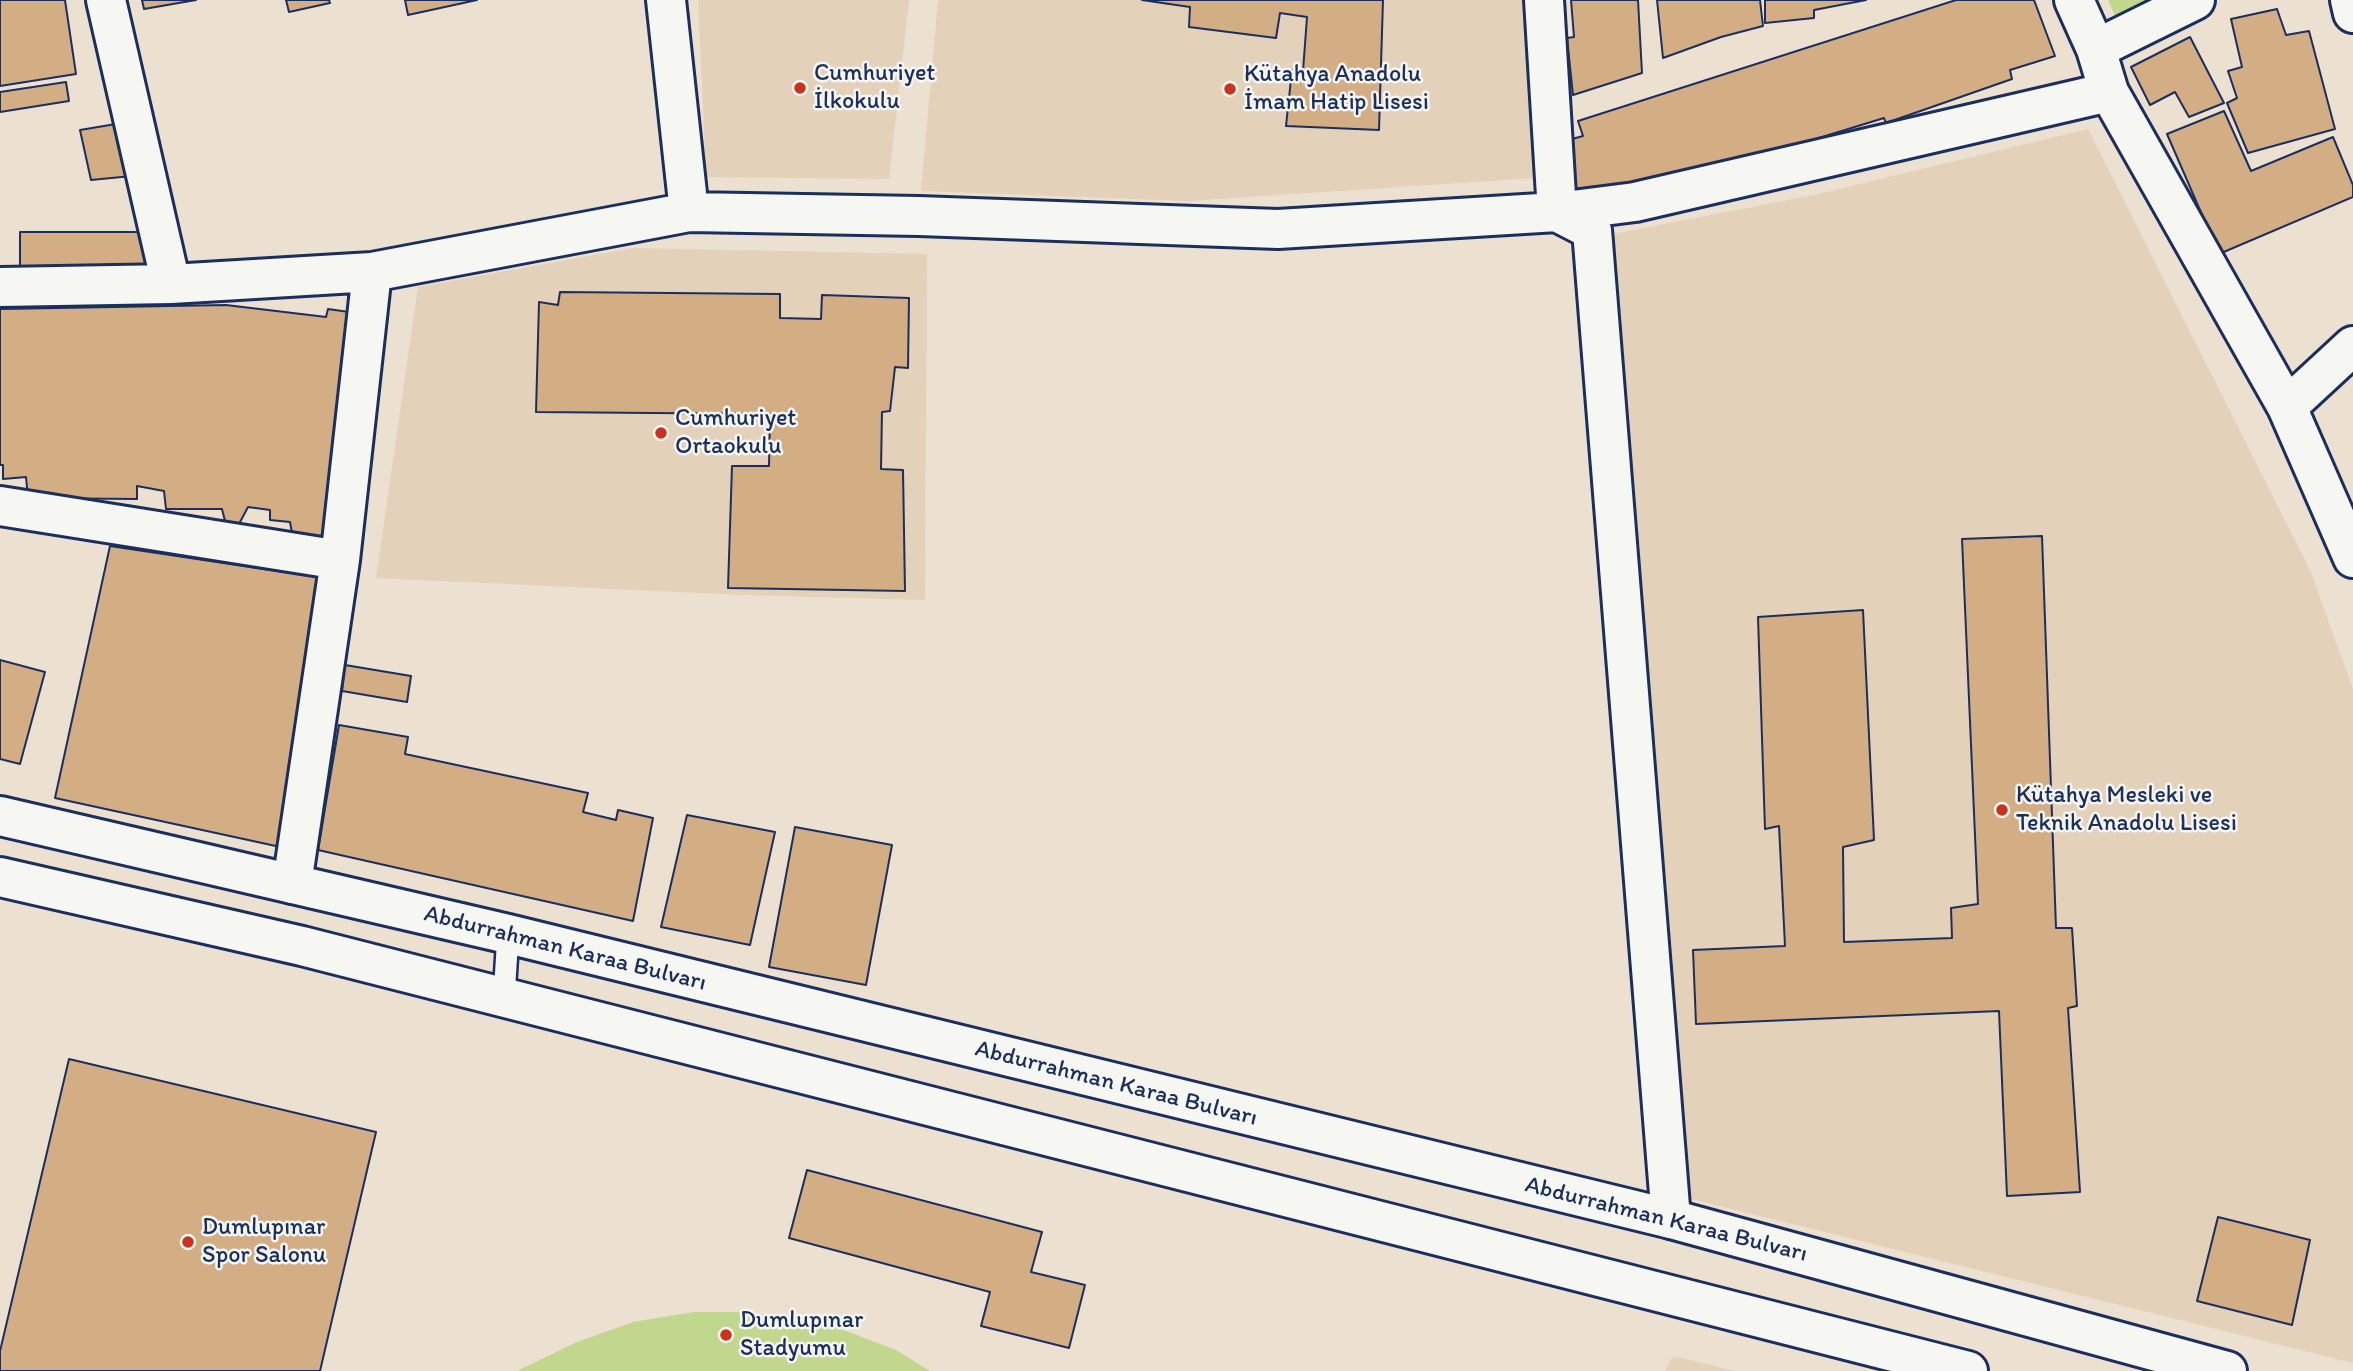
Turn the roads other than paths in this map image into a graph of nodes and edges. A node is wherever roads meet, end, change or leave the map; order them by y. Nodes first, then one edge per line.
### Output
1 (106, 0) edge
2 (666, 0) edge
3 (1544, 0) edge
4 (2074, 0) edge
5 (2195, 0) edge
6 (2350, 0) edge
7 (2353, 13) edge
8 (2096, 49) junction
9 (2109, 92) junction
10 (689, 212) junction
11 (1557, 212) junction
12 (372, 272) junction
13 (171, 284) junction
14 (0, 287) edge
15 (2353, 346) edge
16 (2287, 407) junction
17 (0, 506) edge
18 (2353, 558) edge
19 (340, 560) junction
20 (0, 816) edge
21 (0, 877) edge
22 (292, 884) junction
23 (508, 934) junction
24 (504, 997) junction
25 (1671, 1219) junction
26 (1968, 1371) edge
27 (2227, 1371) edge

1 - 13 street
2 - 10 street
3 - 11 street
4 - 8 street
5 - 8 street
6 - 7 street
8 - 9 street
9 - 11 street
9 - 16 street
10 - 11 street
10 - 12 street
11 - 25 street
12 - 13 street
12 - 19 street
13 - 14 street
15 - 16 street
16 - 18 street
17 - 19 street
19 - 22 street
20 - 22 street, Abdurrahman Karaa Bulvarı
21 - 24 street
22 - 23 street, Abdurrahman Karaa Bulvarı
23 - 24 lane
23 - 25 street, Abdurrahman Karaa Bulvarı
24 - 26 street
25 - 27 street, Abdurrahman Karaa Bulvarı

